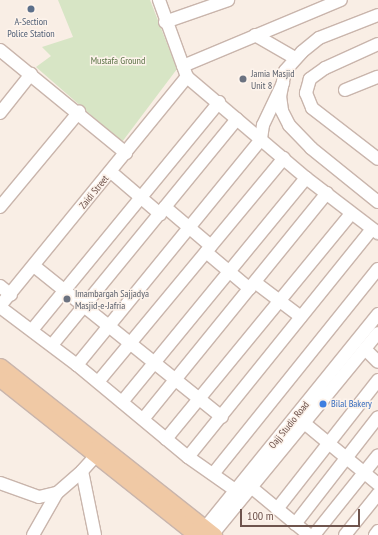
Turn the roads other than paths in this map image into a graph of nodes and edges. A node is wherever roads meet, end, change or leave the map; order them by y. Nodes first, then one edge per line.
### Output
1 (159, 0) edge
2 (228, 0) edge
3 (341, 0) edge
4 (378, 15) edge
5 (165, 22) junction
6 (255, 35) junction
7 (378, 44) edge
8 (0, 50) edge
9 (295, 58) junction
10 (185, 72) junction
11 (31, 74) junction
12 (378, 77) edge
13 (283, 83) junction
14 (345, 90) dead end
15 (219, 102) junction
16 (79, 112) junction
17 (0, 113) edge
18 (237, 119) junction
19 (262, 139) junction
20 (126, 153) junction
21 (284, 158) junction
22 (378, 159) edge
23 (110, 172) junction
24 (306, 178) junction
25 (327, 193) junction
26 (141, 198) junction
27 (378, 202) edge
28 (0, 207) edge
29 (162, 210) junction
30 (351, 214) junction
31 (189, 227) junction
32 (375, 231) edge
33 (209, 249) junction
34 (34, 266) junction
35 (378, 269) edge
36 (229, 271) junction
37 (0, 286) edge
38 (253, 286) junction
39 (64, 291) junction
40 (11, 295) junction
41 (279, 301) junction
42 (84, 306) junction
43 (0, 307) edge
44 (378, 314) edge
45 (301, 318) junction
46 (108, 326) junction
47 (32, 330) junction
48 (378, 333) edge
49 (130, 344) junction
50 (52, 345) junction
51 (365, 349) junction
52 (378, 362) edge
53 (154, 363) junction
54 (77, 365) junction
55 (0, 366) edge
56 (0, 379) edge
57 (176, 380) junction
58 (378, 380) edge
59 (98, 382) junction
60 (199, 399) junction
61 (122, 402) junction
62 (222, 417) junction
63 (378, 417) edge
64 (144, 418) junction
65 (304, 422) junction
66 (166, 439) junction
67 (327, 443) junction
68 (101, 451) junction
69 (378, 455) edge
70 (188, 457) junction
71 (344, 458) junction
72 (82, 471) junction
73 (364, 473) junction
74 (213, 474) junction
75 (0, 483) edge
76 (378, 484) edge
77 (251, 487) junction
78 (235, 490) junction
79 (57, 493) junction
80 (378, 494) edge
81 (277, 509) junction
82 (295, 524) junction
83 (378, 531) edge
84 (206, 534) edge
85 (33, 535) edge
86 (95, 535) edge
87 (309, 535) edge
88 (314, 535) edge
89 (346, 535) edge
90 (375, 535) edge

1 - 5 street
2 - 5 street
3 - 6 street
4 - 9 street
5 - 10 street
6 - 9 street
6 - 10 street
7 - 22 street
8 - 11 street
9 - 13 street
10 - 15 street
10 - 20 street, Zaidi Street
11 - 16 street
11 - 17 street
12 - 14 street
13 - 19 street
13 - 27 street
15 - 18 street
15 - 26 street
16 - 20 street
16 - 28 street
18 - 19 street
18 - 29 street
19 - 21 street
19 - 31 street
20 - 23 street, Zaidi Street
21 - 24 street
21 - 33 street
23 - 26 street
23 - 34 street, Zaidi Street
24 - 25 street
24 - 36 street
25 - 30 street
25 - 38 street
26 - 29 street
26 - 39 street
29 - 31 street
29 - 42 street
30 - 32 street
30 - 41 street
31 - 33 street
31 - 46 street
32 - 45 street
33 - 36 street
33 - 49 street
34 - 39 street
34 - 40 street, Zaidi Street
35 - 74 street
36 - 38 street
36 - 53 street
37 - 40 street
38 - 41 street
38 - 57 street
39 - 42 street
39 - 47 street
40 - 43 street, Zaidi Street
41 - 45 street
41 - 60 street
42 - 46 street
42 - 50 street
43 - 47 street
44 - 78 street, Oajj Studio Road
45 - 62 street
46 - 49 street
46 - 54 street
47 - 50 street
48 - 51 street, Oajj Studio Road
49 - 53 street
49 - 59 street
50 - 54 street
51 - 52 street
51 - 65 street, Oajj Studio Road
53 - 57 street
53 - 61 street
54 - 59 street
55 - 68 main road
56 - 68 main road
57 - 60 street
57 - 64 street
58 - 67 street
59 - 61 street
60 - 62 street
60 - 66 street
61 - 64 street
62 - 70 street
63 - 71 street
64 - 66 street
65 - 67 street
65 - 77 street, Oajj Studio Road
66 - 70 street
67 - 71 street
67 - 81 street
68 - 72 street
68 - 84 main road
69 - 73 street
70 - 74 street
71 - 73 street
71 - 82 street
72 - 79 street
72 - 86 street
73 - 76 street
73 - 88 street
74 - 78 street
75 - 79 street
77 - 81 street
77 - 84 street, Oajj Studio Road
78 - 84 street, Oajj Studio Road
79 - 85 street
80 - 89 street
81 - 82 street
82 - 87 street
83 - 90 street

